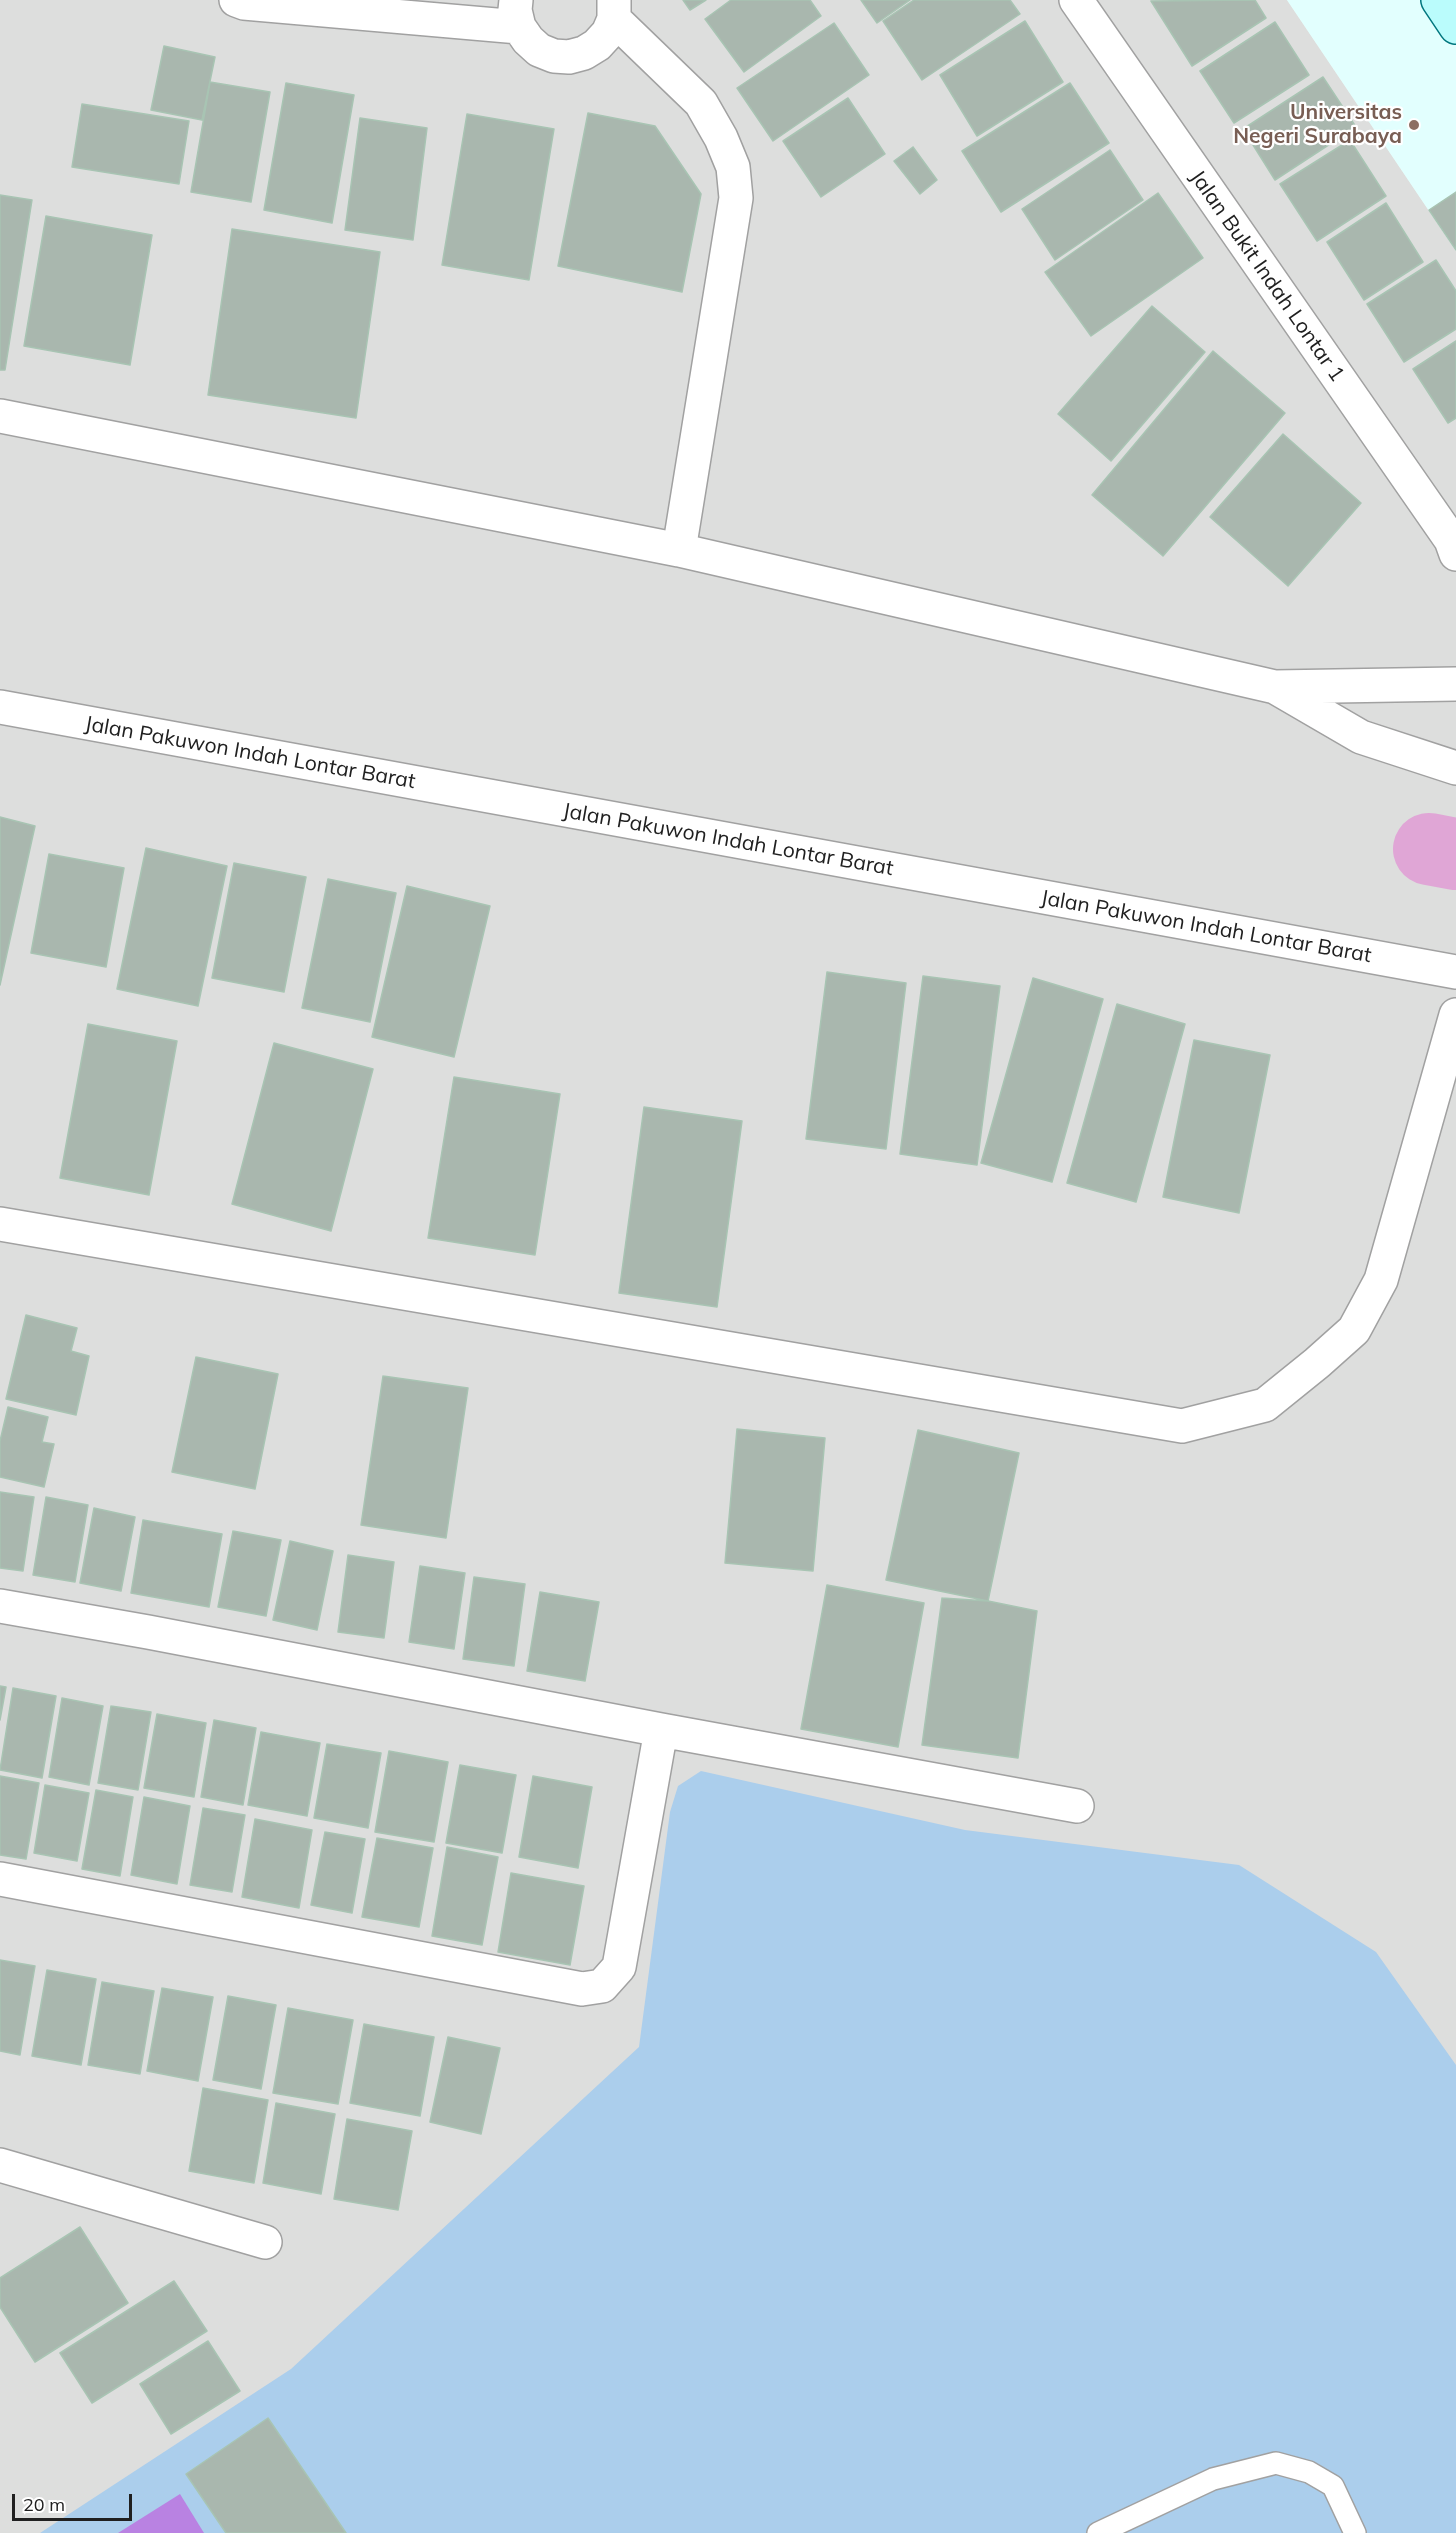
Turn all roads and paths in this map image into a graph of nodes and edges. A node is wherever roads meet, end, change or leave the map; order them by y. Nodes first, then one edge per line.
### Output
1 (236, 0) edge
2 (1076, 0) edge
3 (1438, 0) edge
4 (614, 9) edge
5 (517, 14) edge
6 (1456, 27) edge
7 (0, 416) edge
8 (679, 550) junction
9 (1456, 554) edge
10 (1456, 684) edge
11 (1275, 687) junction
12 (0, 707) edge
13 (1456, 768) edge
14 (1456, 972) edge
15 (1456, 1015) edge
16 (0, 1224) edge
17 (0, 1606) edge
18 (661, 1730) junction
19 (1077, 1806) dead end
20 (0, 1879) edge
21 (0, 2165) edge
22 (265, 2242) dead end
23 (1098, 2533) edge
24 (1355, 2533) edge

1 - 5 street
2 - 9 street, Jalan Bukit Indah Lontar 1
3 - 6 main road
4 - 5 street
4 - 8 street
7 - 8 street
8 - 11 street
10 - 11 street
11 - 13 street
12 - 14 street, Jalan Pakuwon Indah Lontar Barat
15 - 16 street
17 - 18 street
18 - 19 street
18 - 20 street
21 - 22 street
23 - 24 lane

